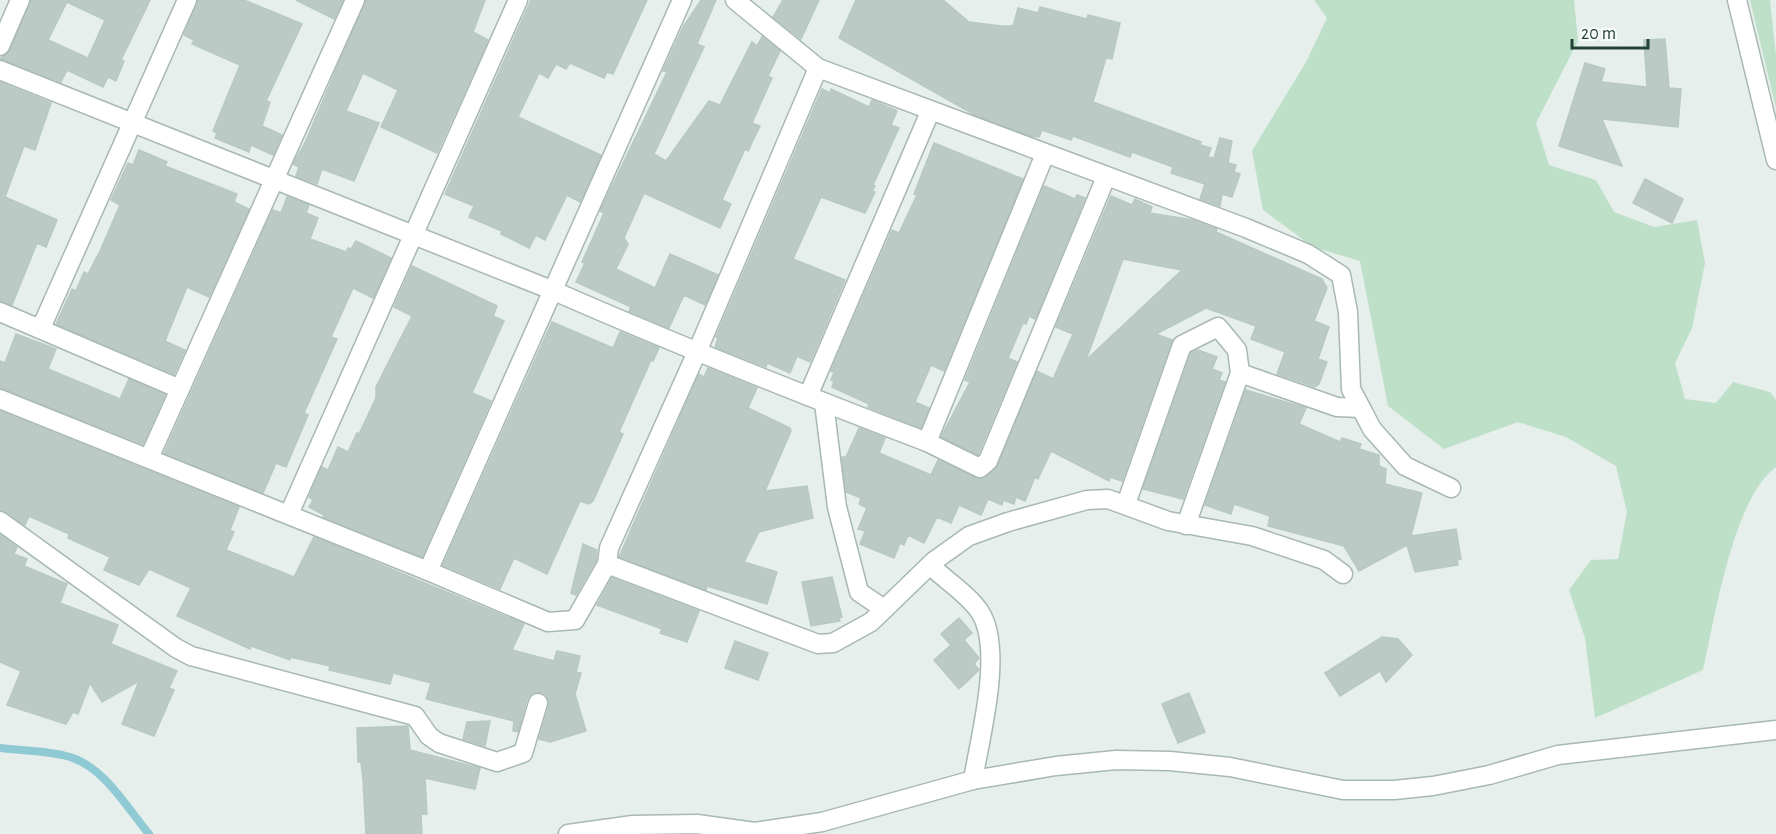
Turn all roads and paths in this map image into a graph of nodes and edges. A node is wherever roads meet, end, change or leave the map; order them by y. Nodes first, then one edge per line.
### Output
1 (20, 0) edge
2 (187, 0) edge
3 (355, 0) edge
4 (518, 0) edge
5 (682, 0) edge
6 (735, 0) edge
7 (1737, 0) edge
8 (0, 46) edge
9 (818, 68) junction
10 (0, 70) edge
11 (930, 112) junction
12 (132, 124) junction
13 (1045, 154) junction
14 (1776, 160) edge
15 (1106, 177) junction
16 (274, 181) junction
17 (412, 237) junction
18 (554, 291) junction
19 (0, 312) edge
20 (41, 328) junction
21 (697, 352) junction
22 (1240, 373) junction
23 (180, 388) junction
24 (0, 399) edge
25 (816, 400) junction
26 (1361, 408) junction
27 (927, 442) junction
28 (149, 458) junction
29 (1451, 488) dead end
30 (1126, 504) junction
31 (289, 514) junction
32 (0, 521) edge
33 (1186, 525) junction
34 (607, 564) junction
35 (930, 565) junction
36 (428, 571) junction
37 (1343, 574) dead end
38 (884, 609) junction
39 (538, 703) dead end
40 (1776, 730) edge
41 (973, 780) junction
42 (568, 834) edge

1 - 8 street
2 - 12 street
3 - 16 street
4 - 17 street
5 - 18 street
6 - 9 street
7 - 14 street
9 - 11 street
9 - 21 street
10 - 12 street
11 - 13 street
11 - 25 street
12 - 16 street
12 - 20 street
13 - 15 street
13 - 27 street
15 - 26 street
15 - 27 street
16 - 17 street
16 - 23 street
17 - 18 street
17 - 31 street
18 - 21 street
18 - 36 street
19 - 20 street
20 - 23 street
21 - 25 street
21 - 34 street
22 - 26 street
22 - 30 street
22 - 33 street
23 - 28 street
24 - 28 street
25 - 27 street
25 - 38 street
26 - 29 street
28 - 31 street
30 - 33 street
30 - 35 street
31 - 36 street
32 - 39 street
33 - 37 street
34 - 36 street
34 - 38 street
35 - 38 street
35 - 41 street
40 - 41 street
41 - 42 street

